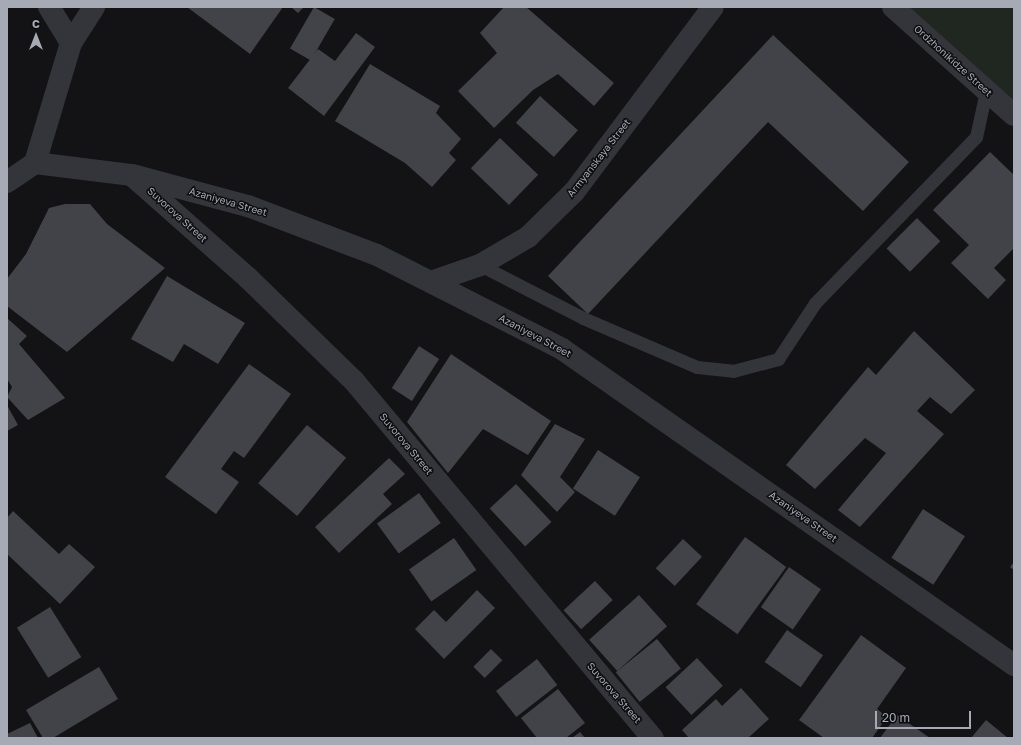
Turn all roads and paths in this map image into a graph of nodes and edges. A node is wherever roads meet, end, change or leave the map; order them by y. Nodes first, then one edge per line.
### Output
1 (49, 7) edge
2 (94, 7) edge
3 (713, 7) edge
4 (893, 7) edge
5 (71, 43) junction
6 (986, 90) junction
7 (1014, 115) edge
8 (35, 163) junction
9 (132, 176) junction
10 (7, 182) edge
11 (480, 265) junction
12 (431, 282) junction
13 (1014, 665) edge
14 (654, 738) edge

1 - 5 street
2 - 5 street
3 - 11 street, Armyanskaya Street
4 - 6 street, Ordzhonikidze Street
5 - 8 street
6 - 7 street, Ordzhonikidze Street
6 - 11 lane
8 - 9 street, Azaniyeva Street
8 - 10 street
9 - 12 street, Azaniyeva Street
9 - 14 street, Suvorova Street
11 - 12 street, Armyanskaya Street
12 - 13 street, Azaniyeva Street

